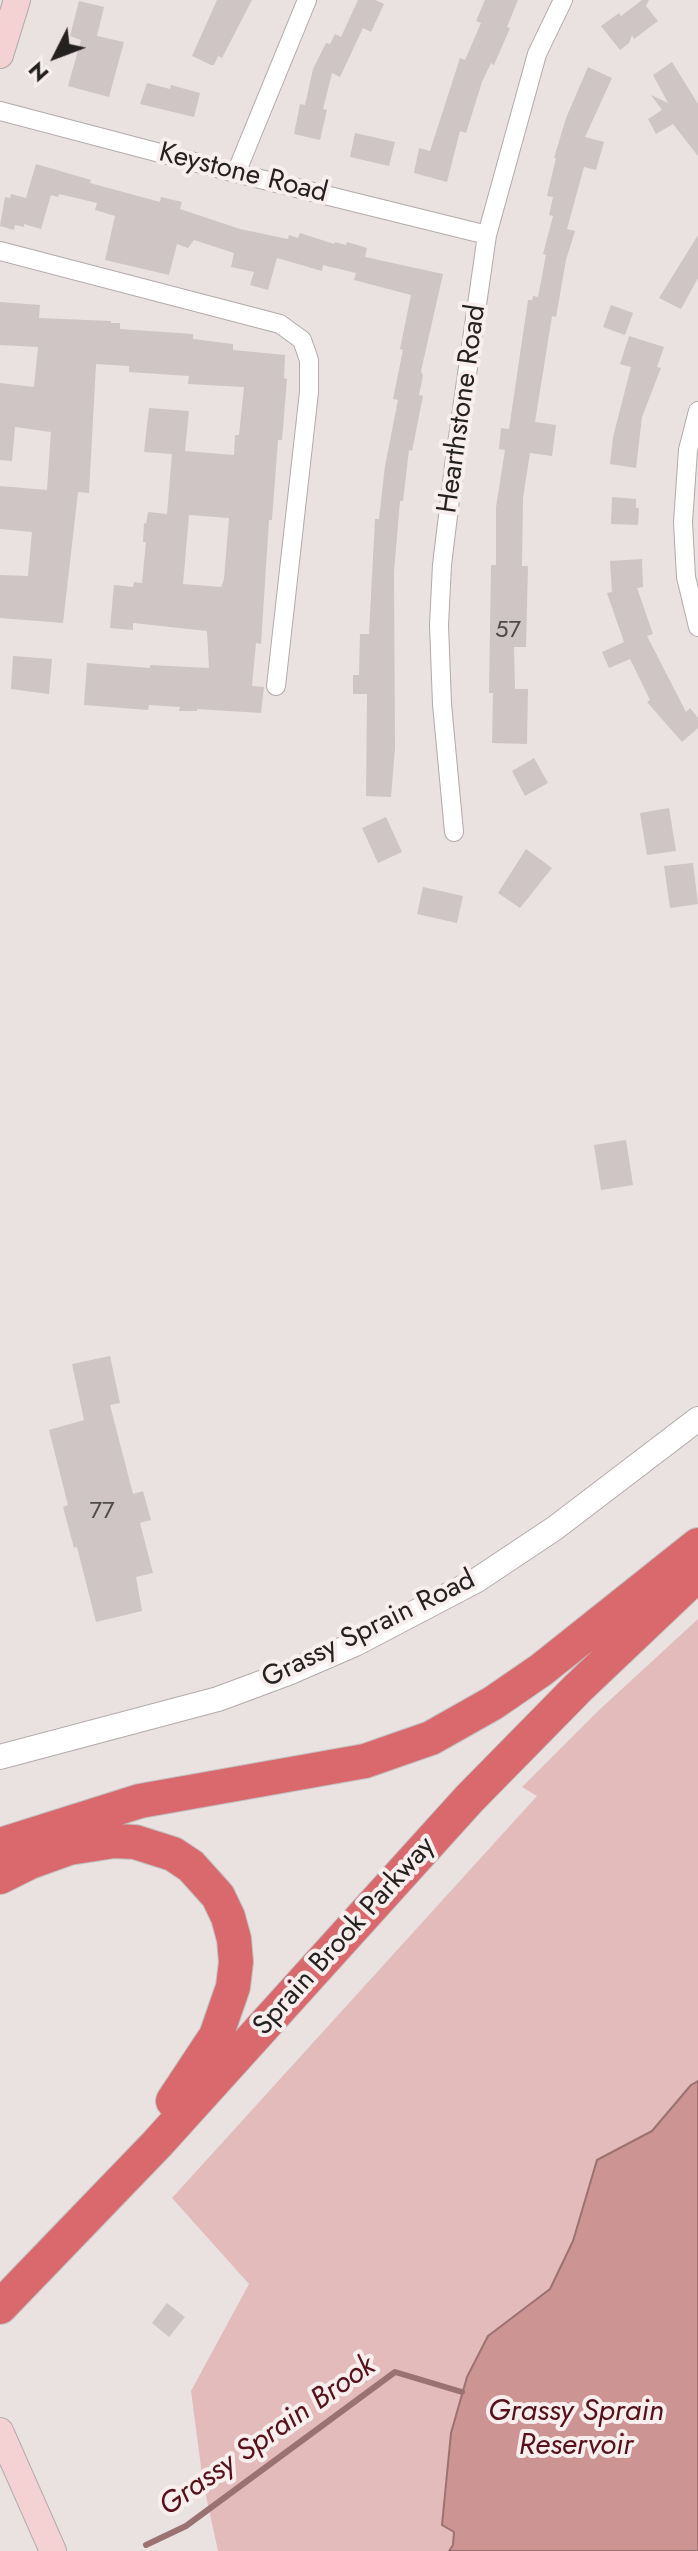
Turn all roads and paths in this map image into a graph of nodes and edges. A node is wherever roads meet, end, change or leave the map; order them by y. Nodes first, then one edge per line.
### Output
1 (17, 0) edge
2 (307, 0) edge
3 (563, 0) edge
4 (0, 55) edge
5 (0, 111) edge
6 (236, 173) junction
7 (487, 235) junction
8 (0, 251) edge
9 (698, 411) edge
10 (698, 627) edge
11 (276, 686) dead end
12 (454, 832) dead end
13 (698, 1419) edge
14 (698, 1545) edge
15 (698, 1574) edge
16 (0, 1757) edge
17 (0, 1845) edge
18 (0, 1877) edge
19 (105, 2201) junction
20 (0, 2307) edge
21 (0, 2431) edge
22 (53, 2551) edge

1 - 4 main road
2 - 6 street
3 - 7 street, Hearthstone Road
5 - 6 street, Keystone Road
6 - 7 street, Keystone Road
7 - 12 street, Hearthstone Road
8 - 11 street
9 - 10 street
13 - 16 street, Grassy Sprain Road
14 - 17 highway
15 - 19 highway, Sprain Brook Parkway
18 - 19 highway
19 - 20 highway, Sprain Brook Parkway
21 - 22 main road

